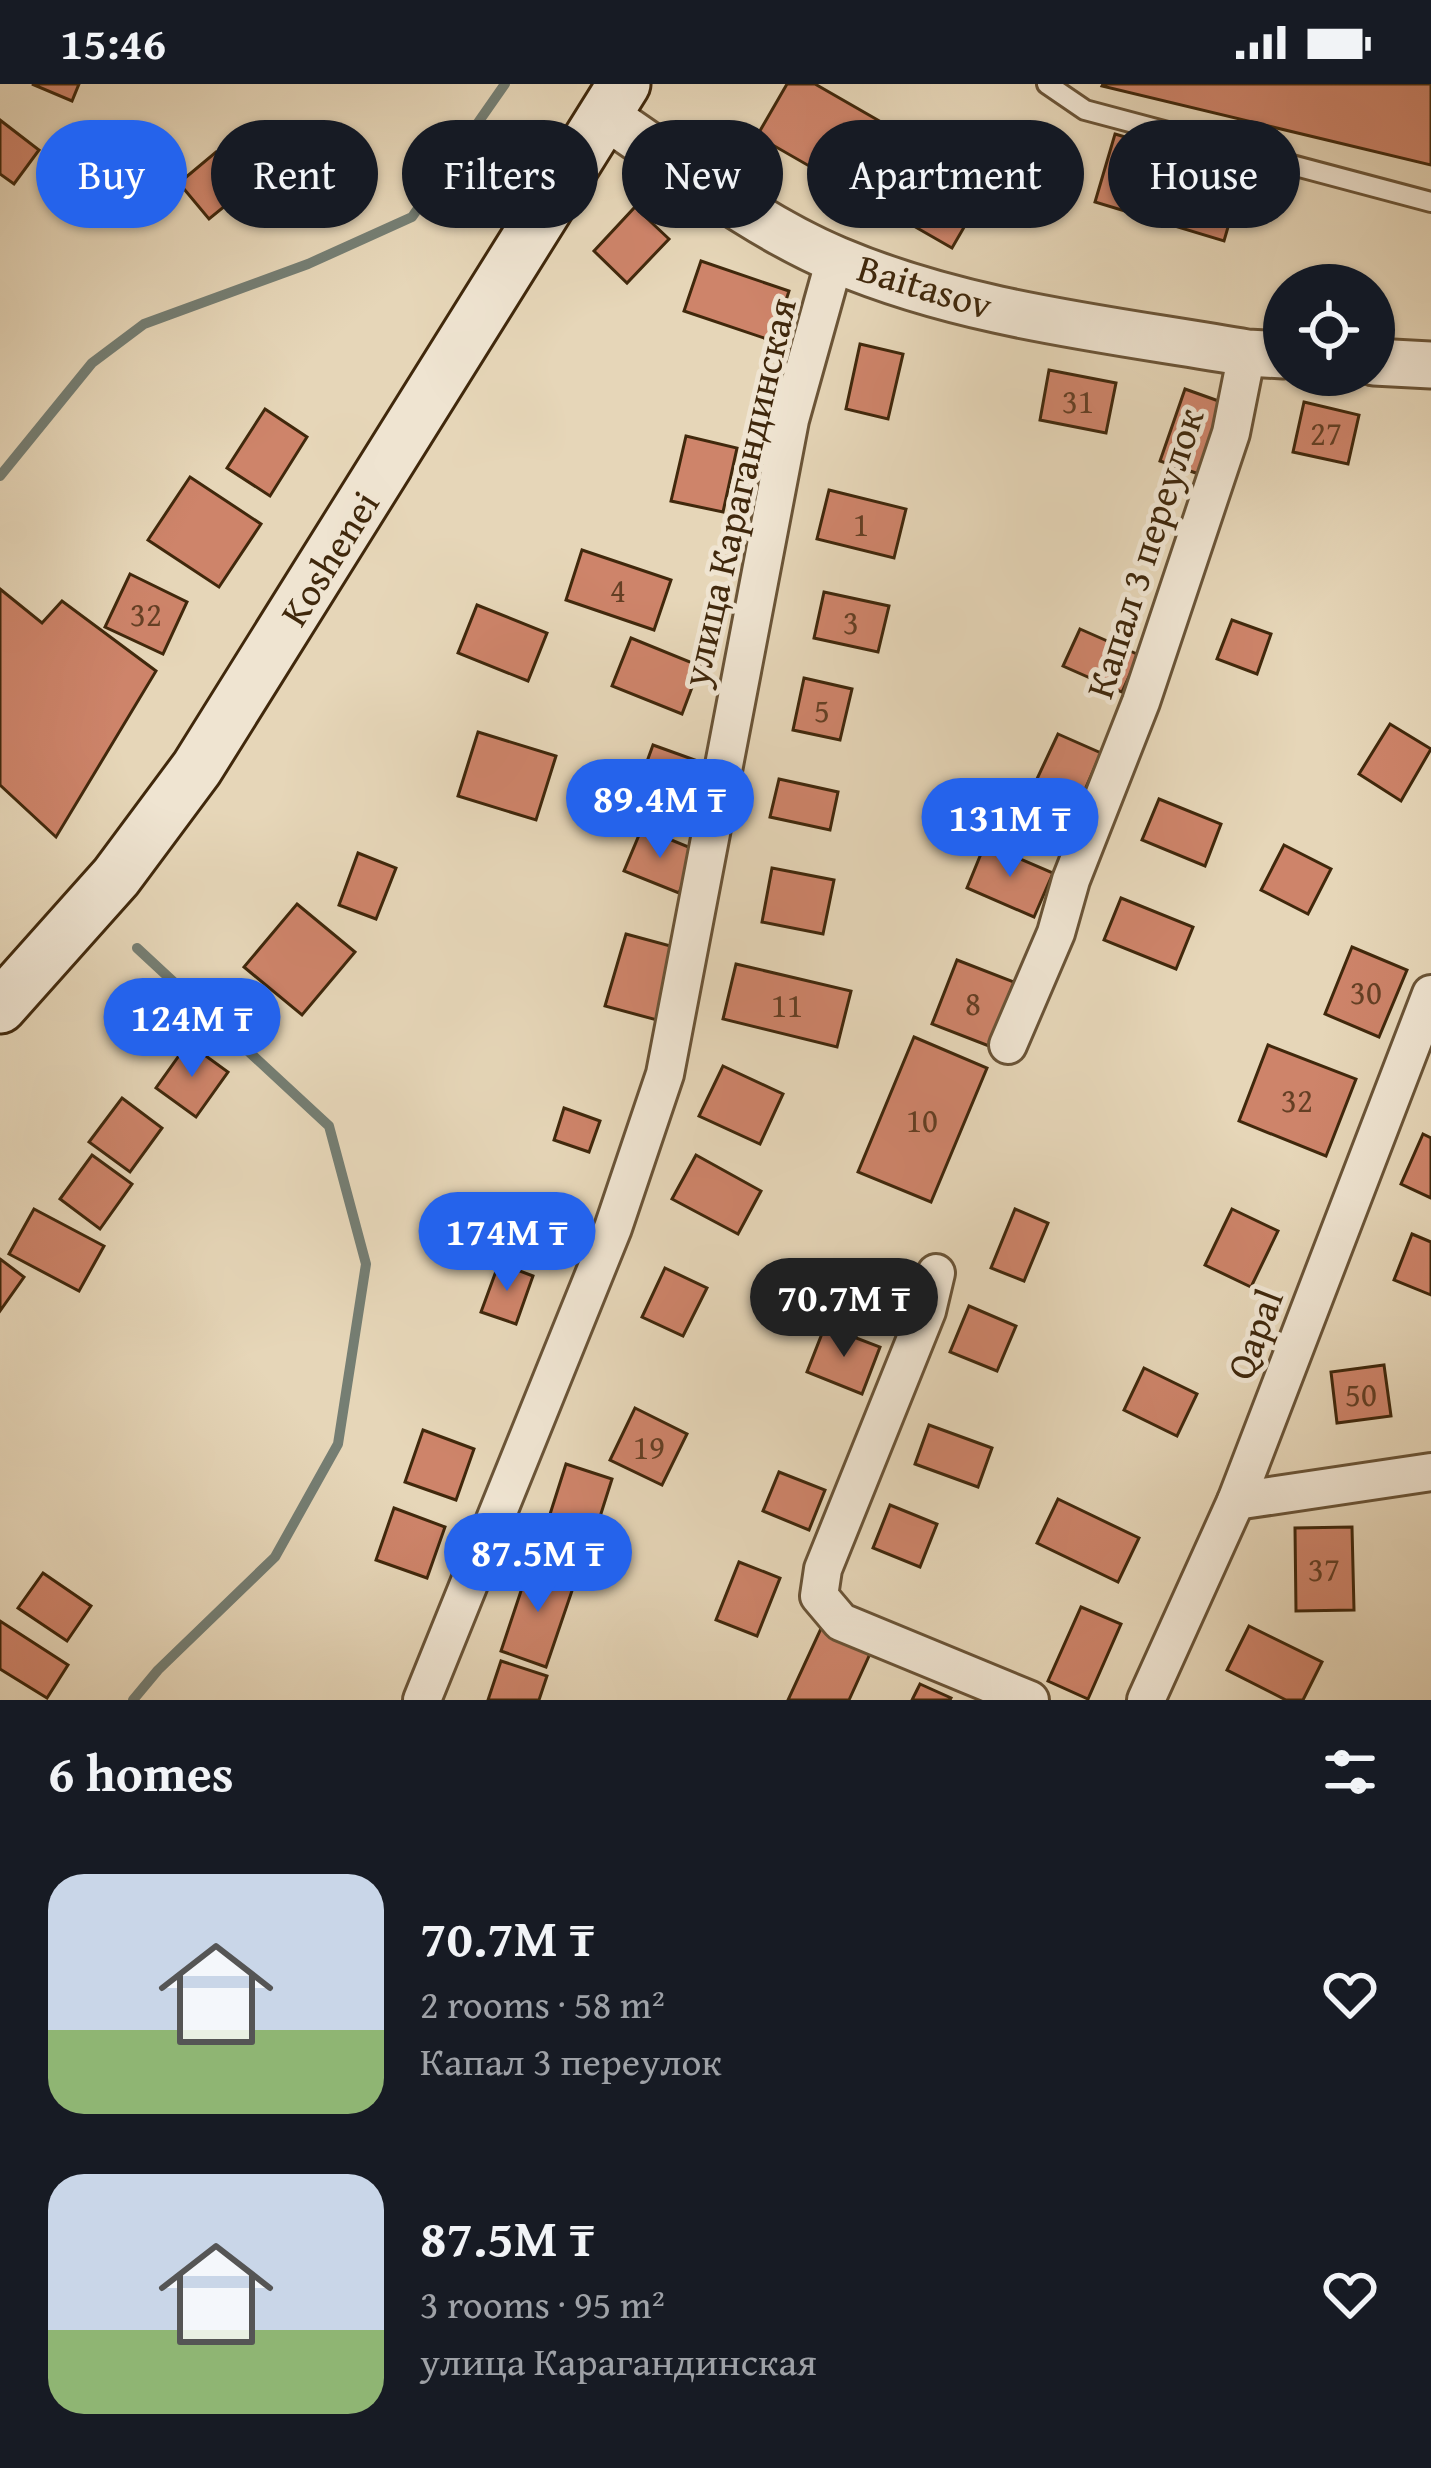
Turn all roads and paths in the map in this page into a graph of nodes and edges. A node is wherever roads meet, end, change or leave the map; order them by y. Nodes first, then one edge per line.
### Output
1 (1047, 84) edge
2 (614, 100) edge
3 (1431, 202) edge
4 (836, 260) junction
5 (1263, 354) edge
6 (1263, 359) edge
7 (1395, 363) edge
8 (1431, 365) edge
9 (1431, 994) edge
10 (0, 1007) edge
11 (1008, 1045) dead end
12 (936, 1273) dead end
13 (1431, 1472) edge
14 (1236, 1501) junction
15 (422, 1700) edge
16 (1030, 1700) edge
17 (1146, 1700) edge

1 - 3 lane
2 - 4 street, Baitasov
2 - 10 main road, Koshenei
4 - 5 street, Baitasov
4 - 15 street, улица Карагандинская
6 - 11 street, Капал 3 переулок
7 - 8 street
9 - 14 street, Qapal
12 - 16 street
13 - 14 street
14 - 17 street, Qapal

